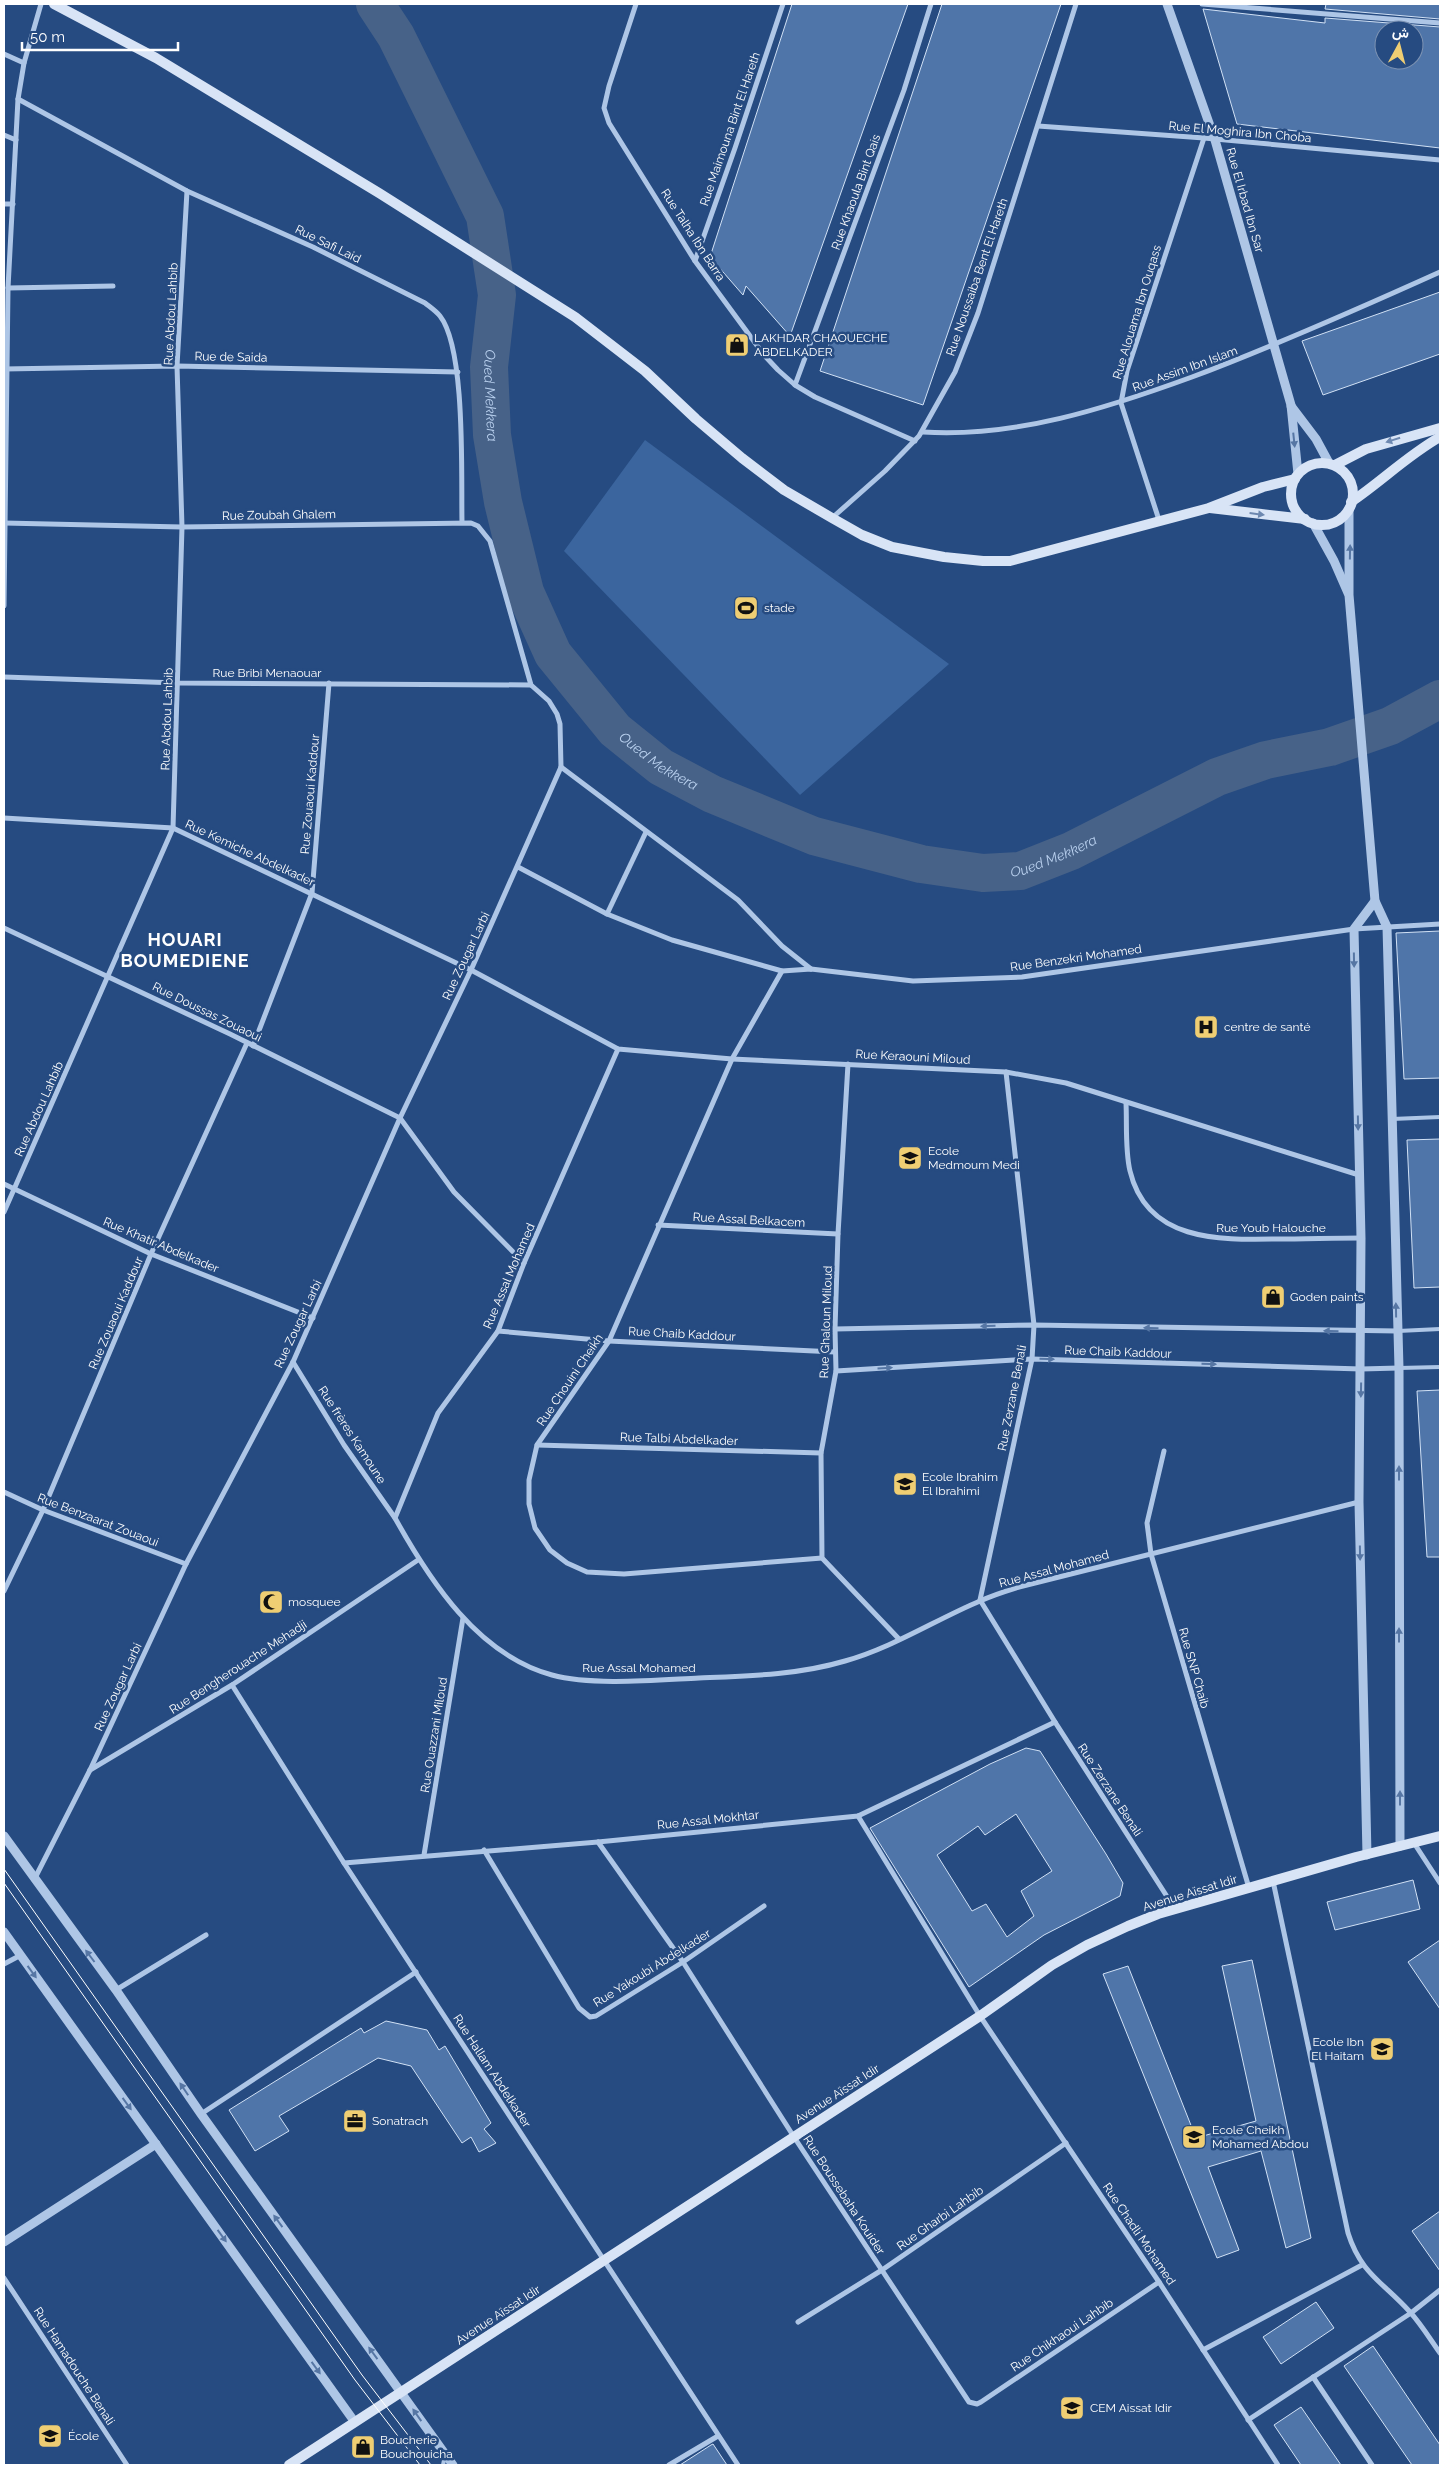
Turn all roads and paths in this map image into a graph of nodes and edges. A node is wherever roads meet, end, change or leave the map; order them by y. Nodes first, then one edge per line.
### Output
1 (41, 4) edge
2 (54, 4) edge
3 (636, 4) edge
4 (783, 4) edge
5 (931, 4) edge
6 (1076, 4) edge
7 (1167, 4) edge
8 (1202, 4) edge
9 (1440, 23) edge
10 (4, 54) edge
11 (24, 63) junction
12 (18, 99) junction
13 (1038, 126) junction
14 (4, 135) edge
15 (1204, 138) junction
16 (16, 140) junction
17 (1215, 140) junction
18 (1440, 160) edge
19 (187, 191) junction
20 (4, 204) edge
21 (13, 204) junction
22 (695, 261) junction
23 (1440, 272) edge
24 (113, 286) dead end
25 (8, 288) junction
26 (1273, 347) junction
27 (178, 366) junction
28 (5, 369) edge
29 (458, 372) junction
30 (795, 386) junction
31 (1121, 403) junction
32 (1291, 406) junction
33 (1440, 428) edge
34 (923, 432) junction
35 (1440, 437) edge
36 (915, 441) junction
37 (1332, 464) junction
38 (1296, 476) junction
39 (1350, 505) junction
40 (1209, 508) junction
41 (832, 518) junction
42 (1159, 520) junction
43 (1309, 521) junction
44 (462, 522) junction
45 (5, 523) edge
46 (182, 527) junction
47 (1349, 595) junction
48 (4, 606) edge
49 (4, 677) edge
50 (178, 683) junction
51 (329, 683) junction
52 (531, 685) junction
53 (561, 767) junction
54 (4, 818) edge
55 (173, 828) junction
56 (646, 832) junction
57 (518, 867) junction
58 (312, 893) junction
59 (1374, 901) junction
60 (607, 914) junction
61 (1440, 924) edge
62 (1386, 927) junction
63 (4, 928) edge
64 (1354, 930) junction
65 (811, 969) junction
66 (471, 970) junction
67 (782, 971) junction
68 (108, 976) junction
69 (247, 1043) junction
70 (253, 1046) junction
71 (618, 1049) junction
72 (732, 1059) junction
73 (848, 1064) junction
74 (1006, 1072) junction
75 (1126, 1103) junction
76 (400, 1118) junction
77 (1440, 1118) edge
78 (1392, 1119) junction
79 (1359, 1175) junction
80 (4, 1184) edge
81 (14, 1189) junction
82 (4, 1212) edge
83 (658, 1225) junction
84 (838, 1234) junction
85 (1361, 1238) junction
86 (151, 1254) junction
87 (524, 1263) junction
88 (313, 1318) junction
89 (1034, 1325) junction
90 (835, 1329) junction
91 (1440, 1329) edge
92 (498, 1331) junction
93 (1397, 1331) junction
94 (1362, 1332) junction
95 (609, 1341) junction
96 (835, 1352) junction
97 (1032, 1359) junction
98 (293, 1362) junction
99 (1440, 1367) edge
100 (1399, 1368) junction
101 (1361, 1369) junction
102 (836, 1371) junction
103 (537, 1445) junction
104 (1164, 1451) dead end
105 (821, 1453) junction
106 (4, 1492) edge
107 (1359, 1502) junction
108 (43, 1510) junction
109 (396, 1518) junction
110 (1150, 1554) junction
111 (822, 1558) junction
112 (418, 1560) junction
113 (186, 1564) junction
114 (4, 1591) edge
115 (980, 1600) junction
116 (463, 1618) junction
117 (899, 1639) junction
118 (232, 1686) junction
119 (1055, 1722) junction
120 (90, 1770) junction
121 (858, 1816) junction
122 (4, 1836) edge
123 (1440, 1836) edge
124 (598, 1842) junction
125 (1414, 1843) junction
126 (1400, 1846) junction
127 (484, 1850) junction
128 (424, 1855) junction
129 (1366, 1855) junction
130 (344, 1862) junction
131 (34, 1880) junction
132 (1272, 1881) junction
133 (1440, 1883) edge
134 (1249, 1888) junction
135 (764, 1906) dead end
136 (1175, 1910) junction
137 (4, 1932) edge
138 (206, 1936) dead end
139 (7, 1941) edge
140 (20, 1955) junction
141 (683, 1962) junction
142 (4, 1964) edge
143 (416, 1972) junction
144 (116, 1990) junction
145 (980, 2016) junction
146 (201, 2114) junction
147 (794, 2137) junction
148 (1066, 2143) junction
149 (156, 2144) junction
150 (4, 2242) edge
151 (603, 2261) junction
152 (1362, 2265) junction
153 (882, 2270) junction
154 (4, 2278) edge
155 (1159, 2282) junction
156 (1440, 2290) edge
157 (1411, 2313) junction
158 (798, 2322) dead end
159 (1203, 2350) junction
160 (1440, 2353) edge
161 (1313, 2377) junction
162 (402, 2393) junction
163 (977, 2404) joint
164 (1248, 2420) junction
165 (354, 2421) junction
166 (718, 2436) junction
167 (445, 2455) junction
168 (127, 2465) edge
169 (289, 2465) edge
170 (443, 2465) edge
171 (452, 2465) edge
172 (669, 2465) edge
173 (738, 2465) edge
174 (1278, 2465) edge
175 (1372, 2465) edge

1 - 11 street
2 - 41 main road
3 - 22 street, Rue Talha Ibn Barra
4 - 22 street, Rue Maimouna Bint El Hareth
5 - 30 street, Rue Khaoula Bint Qais
6 - 13 street, Rue Noussaiba Bent El Hareth
7 - 17 street, Rue El Irbad Ibn Sar
8 - 9 street
10 - 11 street
11 - 12 street
12 - 16 street
12 - 19 street, Rue Safi Laid
13 - 15 street, Rue El Moghira Ibn Choba
13 - 34 street, Rue Noussaiba Bent El Hareth
14 - 16 street
15 - 17 street, Rue El Moghira Ibn Choba
15 - 31 street, Rue Alouama Ibn Ouqass
16 - 21 street
17 - 18 street, Rue El Moghira Ibn Choba
17 - 26 street, Rue El Irbad Ibn Sar
19 - 27 street, Rue Abdou Lahbib
19 - 29 street, Rue Safi Laid
20 - 21 street
21 - 25 street
22 - 30 street, Rue Talha Ibn Barra
23 - 26 street, Rue Assim Ibn Islam
24 - 25 street
25 - 28 street
26 - 31 street, Rue Assim Ibn Islam
26 - 32 street, Rue El Irbad Ibn Sar
27 - 28 street, Rue de Saida
27 - 29 street, Rue de Saida
27 - 46 street, Rue Abdou Lahbib
28 - 45 street
29 - 44 street, Rue Safi Laid
30 - 36 street, Rue Talha Ibn Barra
31 - 34 street, Rue Assim Ibn Islam
31 - 42 street, Rue Alouama Ibn Ouqass
32 - 37 street
32 -> 38 street
33 -> 37 main road
34 - 36 street, Rue Noussaiba Bent El Hareth
35 - 39 main road
36 - 41 street, Rue Noussaiba Bent El Hareth
37 - 38 main road
37 - 39 main road
38 - 40 main road
38 - 43 main road
39 - 43 main road
47 -> 39 street
40 - 42 main road
40 -> 43 main road
41 - 42 main road
43 - 47 street
44 - 46 street, Rue Zoubah Ghalem
44 - 52 street, Rue Zoubah Ghalem
45 - 46 street, Rue Zoubah Ghalem
45 - 48 street
46 - 50 street, Rue Abdou Lahbib
47 - 59 street
49 - 50 street, Rue Bribi Menaouar
50 - 51 street, Rue Bribi Menaouar
50 - 55 street, Rue Abdou Lahbib
51 - 52 street, Rue Bribi Menaouar
51 - 58 street, Rue Zouaoui Kaddour
52 - 53 street
53 - 56 street
53 - 57 street, Rue Zougar Larbi
54 - 55 street, Rue Kemiche Abdelkader
55 - 58 street, Rue Kemiche Abdelkader
55 - 68 street, Rue Abdou Lahbib
56 - 60 street
56 - 65 street
57 - 60 street, Rue Benzekri Mohamed
57 - 66 street, Rue Zougar Larbi
58 - 66 street, Rue Kemiche Abdelkader
58 - 70 street, Rue Zouaoui Kaddour
59 - 62 street
59 - 64 street
60 - 67 street, Rue Benzekri Mohamed
61 - 62 street, Rue Benzekri Mohamed
62 - 64 street, Rue Benzekri Mohamed
62 - 78 street
63 - 68 street, Rue Doussas Zouaoui
64 - 65 street, Rue Benzekri Mohamed
64 -> 79 street
65 - 67 street, Rue Benzekri Mohamed
66 - 71 street, Rue Keraouni Miloud
66 - 76 street, Rue Zougar Larbi
67 - 72 street, Rue Chouini Cheikh
68 - 69 street, Rue Doussas Zouaoui
68 - 81 street, Rue Abdou Lahbib
69 - 70 street, Rue Doussas Zouaoui
69 - 86 street, Rue Zouaoui Kaddour
70 - 76 street, Rue Doussas Zouaoui
71 - 72 street, Rue Keraouni Miloud
71 - 87 street, Rue Assal Mohamed
72 - 73 street, Rue Keraouni Miloud
72 - 83 street, Rue Chouini Cheikh
73 - 74 street, Rue Keraouni Miloud
73 - 84 street, Rue Ghaloun Miloud
74 - 75 street, Rue Keraouni Miloud
74 - 89 street, Rue Zerzane Benali
75 - 79 street, Rue Keraouni Miloud
75 - 85 street, Rue Youb Halouche
76 - 87 street
76 - 88 street, Rue Zougar Larbi
77 - 78 lane
93 -> 78 street
79 - 85 street
80 - 81 street, Rue Khatir Abdelkader
81 - 82 street, Rue Abdou Lahbib
81 - 86 street, Rue Khatir Abdelkader
83 - 84 street, Rue Assal Belkacem
83 - 95 street, Rue Chouini Cheikh
84 - 90 street, Rue Ghaloun Miloud
85 - 94 street
86 - 88 street, Rue Khatir Abdelkader
86 - 108 street, Rue Zouaoui Kaddour
87 - 92 street, Rue Assal Mohamed
88 - 98 street, Rue Zougar Larbi
89 -> 90 street
94 -> 89 street
89 - 97 street, Rue Zerzane Benali
90 - 96 street, Rue Ghaloun Miloud
91 - 93 lane
92 - 95 street, Rue Chaib Kaddour
92 - 109 street, Rue Assal Mohamed
93 - 94 street
93 - 100 street
94 - 101 street
95 - 96 street, Rue Chaib Kaddour
95 - 103 street, Rue Chouini Cheikh
96 - 102 street, Rue Ghaloun Miloud
97 -> 101 street, Rue Chaib Kaddour
102 -> 97 street, Rue Chaib Kaddour
97 - 115 street, Rue Zerzane Benali
98 - 109 street, Rue frères Kamoune
98 - 113 street, Rue Zougar Larbi
99 - 100 lane
100 - 101 street, Rue Chaib Kaddour
126 -> 100 street
101 -> 107 street
102 - 105 street, Rue Ghaloun Miloud
103 - 105 street, Rue Talbi Abdelkader
103 - 111 street, Rue Chouini Cheikh
104 - 110 street, Rue SNP Chaib
105 - 111 street, Rue Ghaloun Miloud
106 - 108 street, Rue Benzaarat Zouaoui
107 - 110 street, Rue Assal Mohamed
107 -> 129 street
108 - 113 street, Rue Benzaarat Zouaoui
108 - 114 street, Rue Zouaoui Kaddour
109 - 112 street, Rue Assal Mohamed
110 - 115 street, Rue Assal Mohamed
110 - 134 street, Rue SNP Chaib
111 - 117 street
112 - 116 street, Rue Assal Mohamed
112 - 118 street, Rue Bengherouache Mehadji
113 - 120 street, Rue Zougar Larbi
115 - 117 street, Rue Assal Mohamed
115 - 119 street, Rue Zerzane Benali
116 - 117 street, Rue Assal Mohamed
116 - 128 street, Rue Ouazzani Miloud
118 - 120 street, Rue Bengherouache Mehadji
118 - 130 street, Rue Hallam Abdelkader
119 - 121 street, Rue Assal Mokhtar
119 - 136 street, Rue Zerzane Benali
120 - 131 street, Rue Zougar Larbi
121 - 124 street, Rue Assal Mokhtar
121 - 145 street, Rue Chadli Mohamed
122 - 131 street
123 - 125 main road, Avenue Aïssat Idir
124 - 127 street, Rue Assal Mokhtar
124 - 141 street, Rue Boussebaha Kouider
125 - 126 main road, Avenue Aïssat Idir
125 - 133 street
126 - 129 main road, Avenue Aïssat Idir
127 - 128 street, Rue Assal Mokhtar
127 - 141 street, Rue Yakoubi Abdelkader
128 - 130 street, Rue Assal Mokhtar
129 - 132 main road, Avenue Aïssat Idir
130 - 143 street, Rue Hallam Abdelkader
144 -> 131 street
132 - 134 main road, Avenue Aïssat Idir
132 - 152 street
134 - 136 main road, Avenue Aïssat Idir
135 - 141 street, Rue Yakoubi Abdelkader
136 - 145 main road, Avenue Aïssat Idir
137 - 139 street
138 - 144 street
139 - 140 street
140 - 142 street
140 -> 149 street
141 - 147 street, Rue Boussebaha Kouider
143 - 146 street
143 - 151 street, Rue Hallam Abdelkader
146 -> 144 street
145 - 147 main road, Avenue Aïssat Idir
145 - 148 street, Rue Chadli Mohamed
162 -> 146 street
147 - 151 main road, Avenue Aïssat Idir
147 - 153 street, Rue Boussebaha Kouider
148 - 153 street, Rue Gharbi Lahbib
148 - 155 street, Rue Chadli Mohamed
149 - 150 street
149 -> 165 street
151 - 162 main road, Avenue Aïssat Idir
151 - 166 street, Rue Hallam Abdelkader
152 - 157 street
152 - 159 street
153 - 158 street, Rue Gharbi Lahbib
153 - 163 street, Rue Boussebaha Kouider
154 - 168 street, Rue Hamadouche Benali
155 - 159 street, Rue Chadli Mohamed
155 - 163 street, Rue Chikhaoui Lahbib
156 - 157 street
157 - 160 street
157 - 161 street
159 - 164 street, Rue Chadli Mohamed
161 - 164 street
161 - 175 street
162 - 165 main road, Avenue Aïssat Idir
167 -> 162 street
164 - 174 street, Rue Chadli Mohamed
165 - 169 main road, Avenue Aïssat Idir
166 - 172 street
166 - 173 street, Rue Hallam Abdelkader
167 - 170 lane
167 - 171 street

